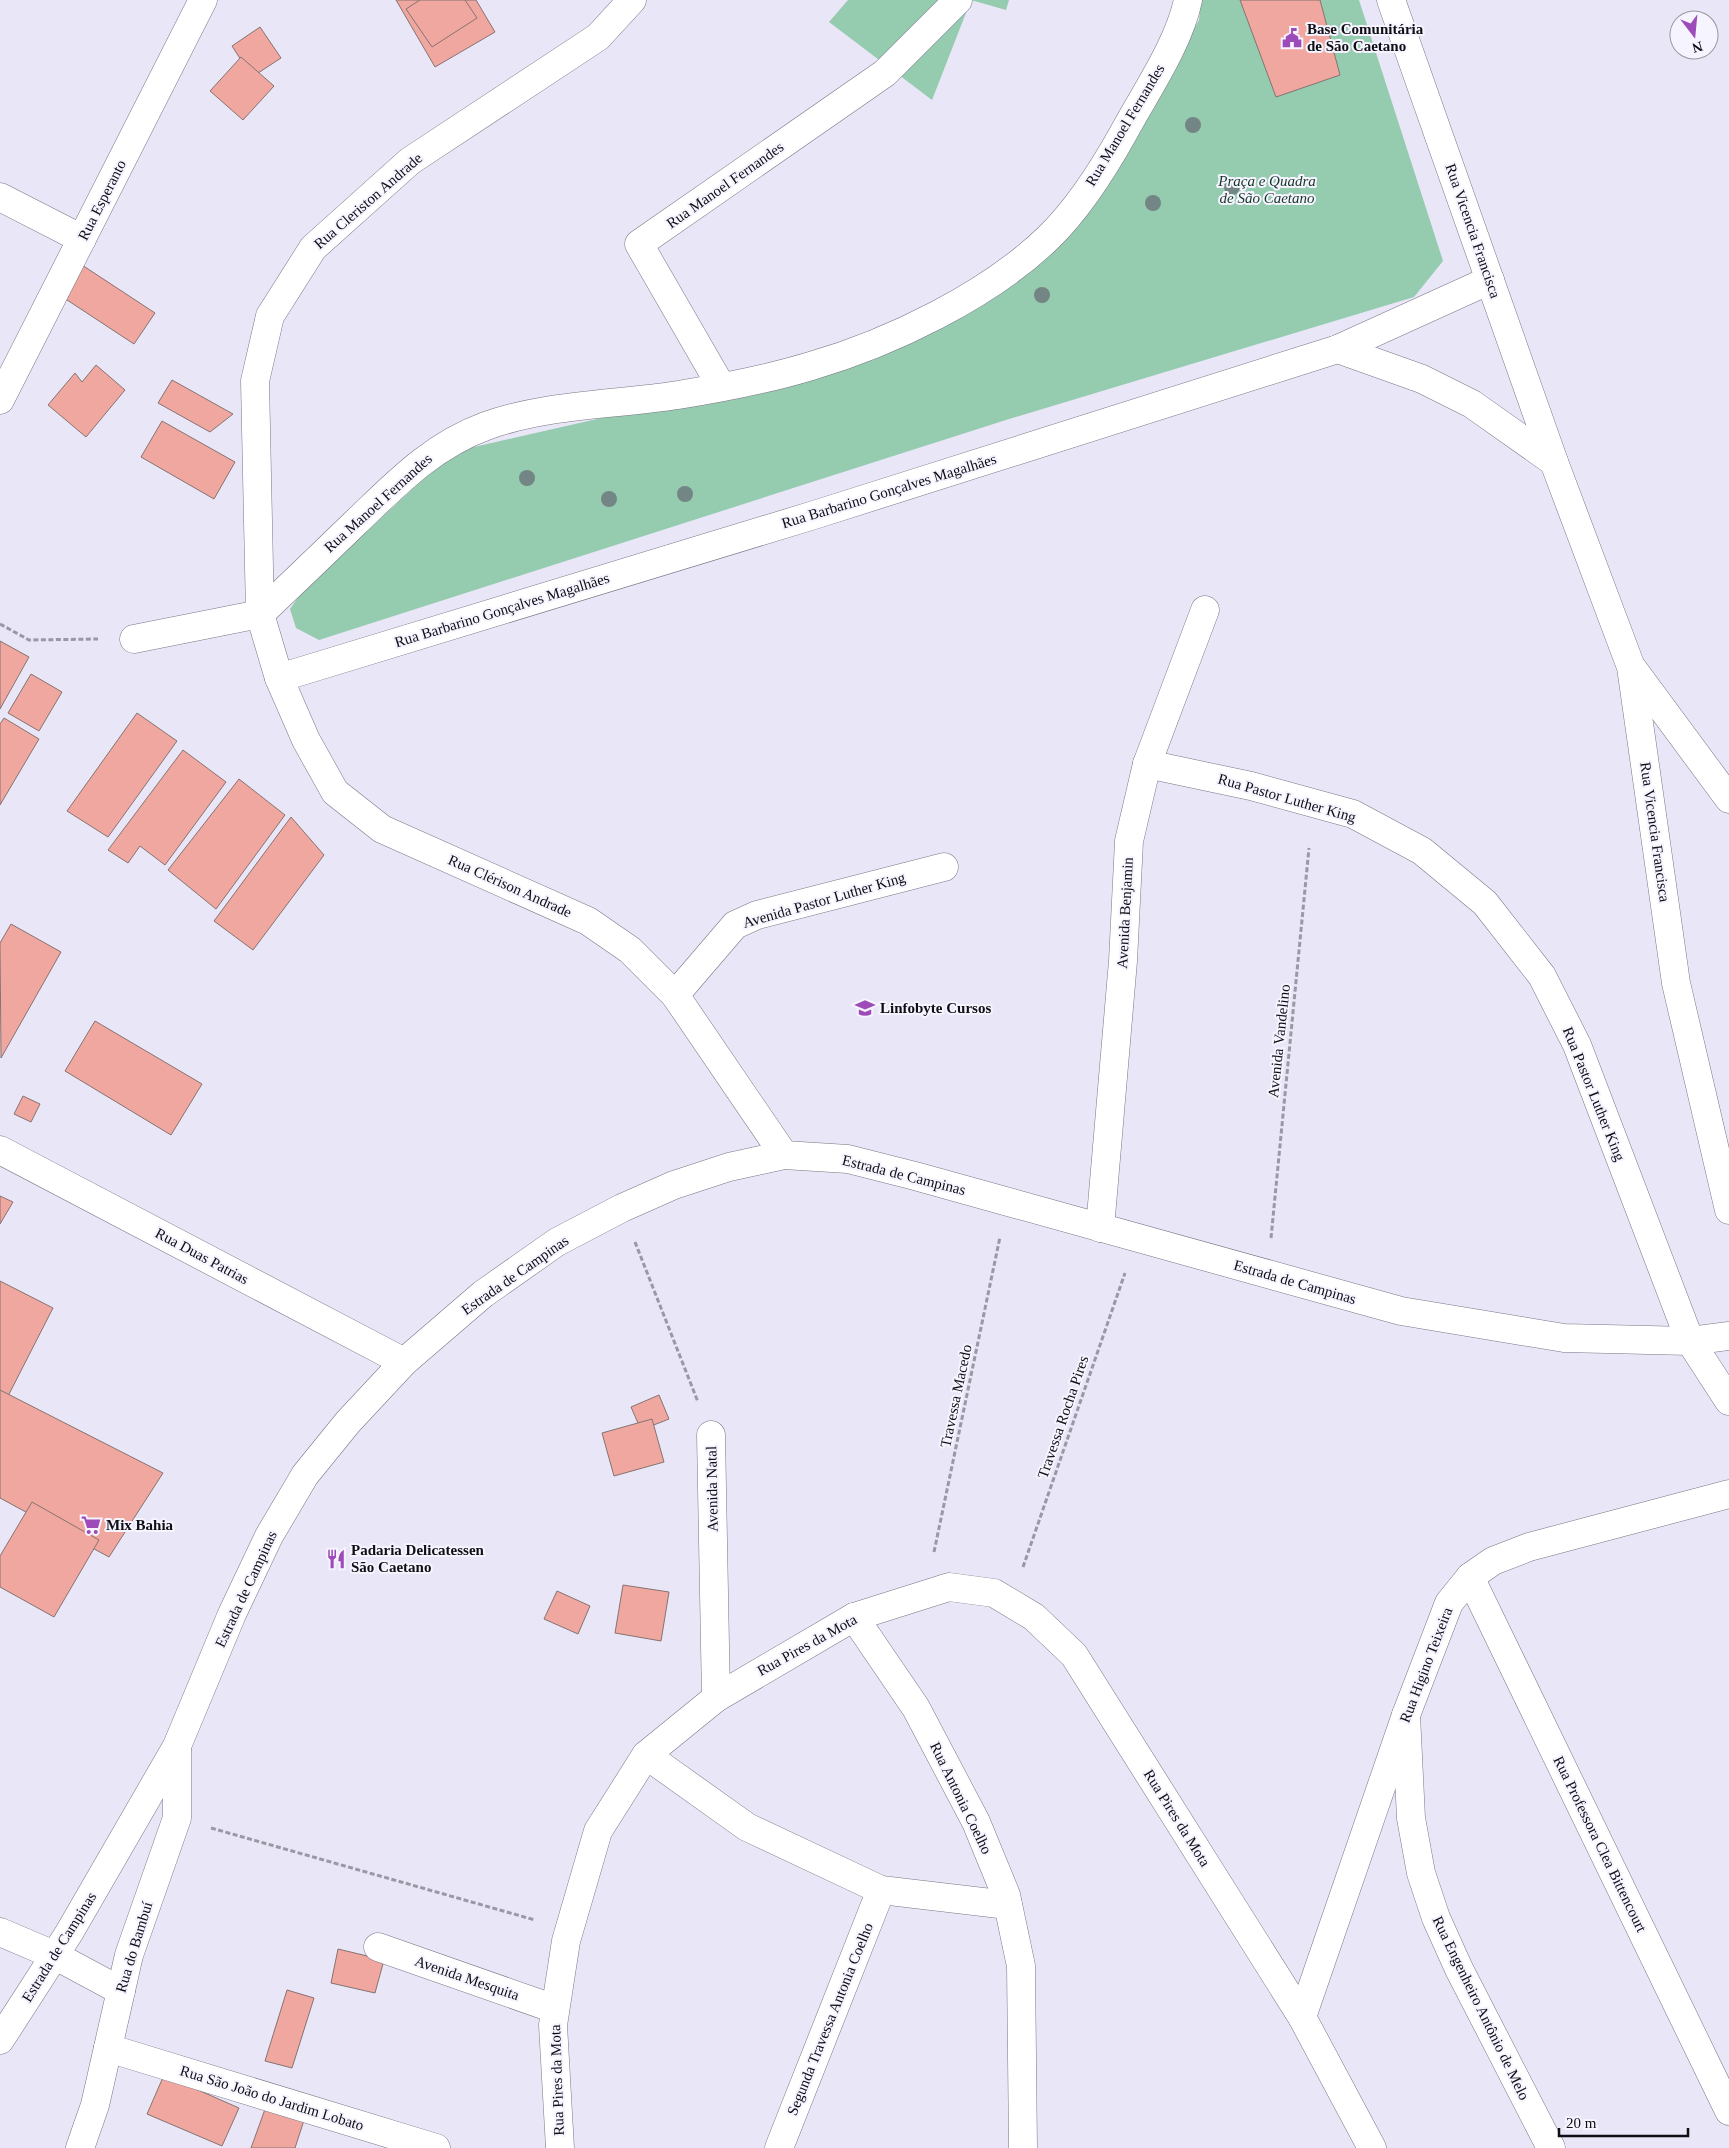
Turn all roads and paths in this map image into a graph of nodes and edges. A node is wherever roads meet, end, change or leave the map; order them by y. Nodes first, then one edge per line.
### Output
1 (204, 0) edge
2 (632, 0) edge
3 (958, 0) edge
4 (1188, 0) edge
5 (1391, 0) edge
6 (0, 198) edge
7 (82, 239) junction
8 (1490, 280) junction
9 (1338, 349) junction
10 (721, 386) junction
11 (0, 400) edge
12 (1554, 462) junction
13 (1205, 610) dead end
14 (260, 614) junction
15 (0, 624) edge
16 (134, 640) joint
17 (1632, 667) junction
18 (279, 678) junction
19 (1147, 764) junction
20 (1729, 799) edge
21 (1309, 848) dead end
22 (944, 867) dead end
23 (675, 995) junction
24 (0, 1150) edge
25 (784, 1155) junction
26 (1008, 1202) junction
27 (622, 1208) junction
28 (1729, 1210) edge
29 (1100, 1228) junction
30 (1271, 1237) dead end
31 (1138, 1238) junction
32 (1729, 1336) edge
33 (1690, 1341) junction
34 (404, 1362) junction
35 (1729, 1401) edge
36 (712, 1435) joint
37 (1729, 1494) edge
38 (1470, 1577) junction
39 (926, 1594) junction
40 (1011, 1604) junction
41 (854, 1617) junction
42 (716, 1698) junction
43 (1406, 1715) junction
44 (178, 1746) junction
45 (646, 1754) junction
46 (235, 1835) dead end
47 (881, 1890) junction
48 (1008, 1905) junction
49 (569, 1930) junction
50 (0, 1932) edge
51 (378, 1947) dead end
52 (54, 1956) junction
53 (121, 1990) junction
54 (556, 2009) junction
55 (1302, 2017) junction
56 (0, 2040) edge
57 (108, 2048) junction
58 (1729, 2112) edge
59 (80, 2148) edge
60 (436, 2148) edge
61 (560, 2148) edge
62 (779, 2148) edge
63 (1023, 2148) edge
64 (1372, 2148) edge
65 (1551, 2148) edge

1 - 7 street, Rua Esperanto
2 - 14 street, Rua Cleriston Andrade
3 - 10 street, Rua Manoel Fernandes
4 - 10 street, Rua Manoel Fernandes
5 - 8 street, Rua Vicencia Francisca
6 - 7 street
7 - 11 street, Rua Esperanto
8 - 9 street, Rua Barbarino Gonçalves Magalhães
8 - 12 street, Rua Vicencia Francisca
9 - 12 street
9 - 18 street, Rua Barbarino Gonçalves Magalhães
10 - 14 street, Rua Manoel Fernandes
12 - 17 street, Rua Vicencia Francisca
13 - 19 street, Avenida Benjamin
14 - 16 street
14 - 18 street, Rua Clérison Andrade
15 - 16 path
17 - 20 street
17 - 28 street, Rua Vicencia Francisca
18 - 23 street, Rua Clérison Andrade
19 - 29 street, Avenida Benjamin
19 - 33 street, Rua Pastor Luther King
21 - 30 path, Avenida Vandelino
22 - 23 street, Avenida Pastor Luther King
23 - 25 street, Rua Clérison Andrade
24 - 34 street, Rua Duas Patrias
25 - 26 street, Estrada de Campinas
25 - 27 street, Estrada de Campinas
26 - 29 street, Estrada de Campinas
26 - 39 path, Travessa Macedo
27 - 34 street, Estrada de Campinas
27 - 36 path, Avenida Natal
29 - 31 street, Estrada de Campinas
31 - 33 street, Estrada de Campinas
31 - 40 path, Travessa Rocha Pires
32 - 33 street, Estrada de Campinas
33 - 35 street, Rua Pastor Luther King
34 - 44 street, Estrada de Campinas
36 - 42 street, Avenida Natal
37 - 38 street, Rua Higino Teixeira
38 - 43 street, Rua Higino Teixeira
38 - 58 street, Rua Professora Clea Bittencourt
39 - 40 street, Rua Pires da Mota
39 - 41 street, Rua Pires da Mota
40 - 55 street, Rua Pires da Mota
41 - 42 street, Rua Pires da Mota
41 - 48 street, Rua Antonia Coelho
42 - 45 street, Rua Pires da Mota
43 - 55 street, Rua Higino Teixeira
43 - 65 street, Rua Engenheiro Antônio de Melo
44 - 52 street, Estrada de Campinas
44 - 53 street, Rua do Bambuí
45 - 47 street
45 - 49 street, Rua Pires da Mota
46 - 49 path
47 - 48 street
47 - 62 street, Segunda Travessa Antonia Coelho
48 - 63 street, Rua Antonia Coelho
49 - 54 street, Rua Pires da Mota
50 - 52 street
51 - 54 street, Avenida Mesquita
52 - 53 street
52 - 56 street, Estrada de Campinas
53 - 57 street, Rua do Bambuí
54 - 61 street, Rua Pires da Mota
55 - 64 street, Rua Pires da Mota
57 - 59 street, Rua do Bambuí
57 - 60 street, Rua São João do Jardim Lobato

